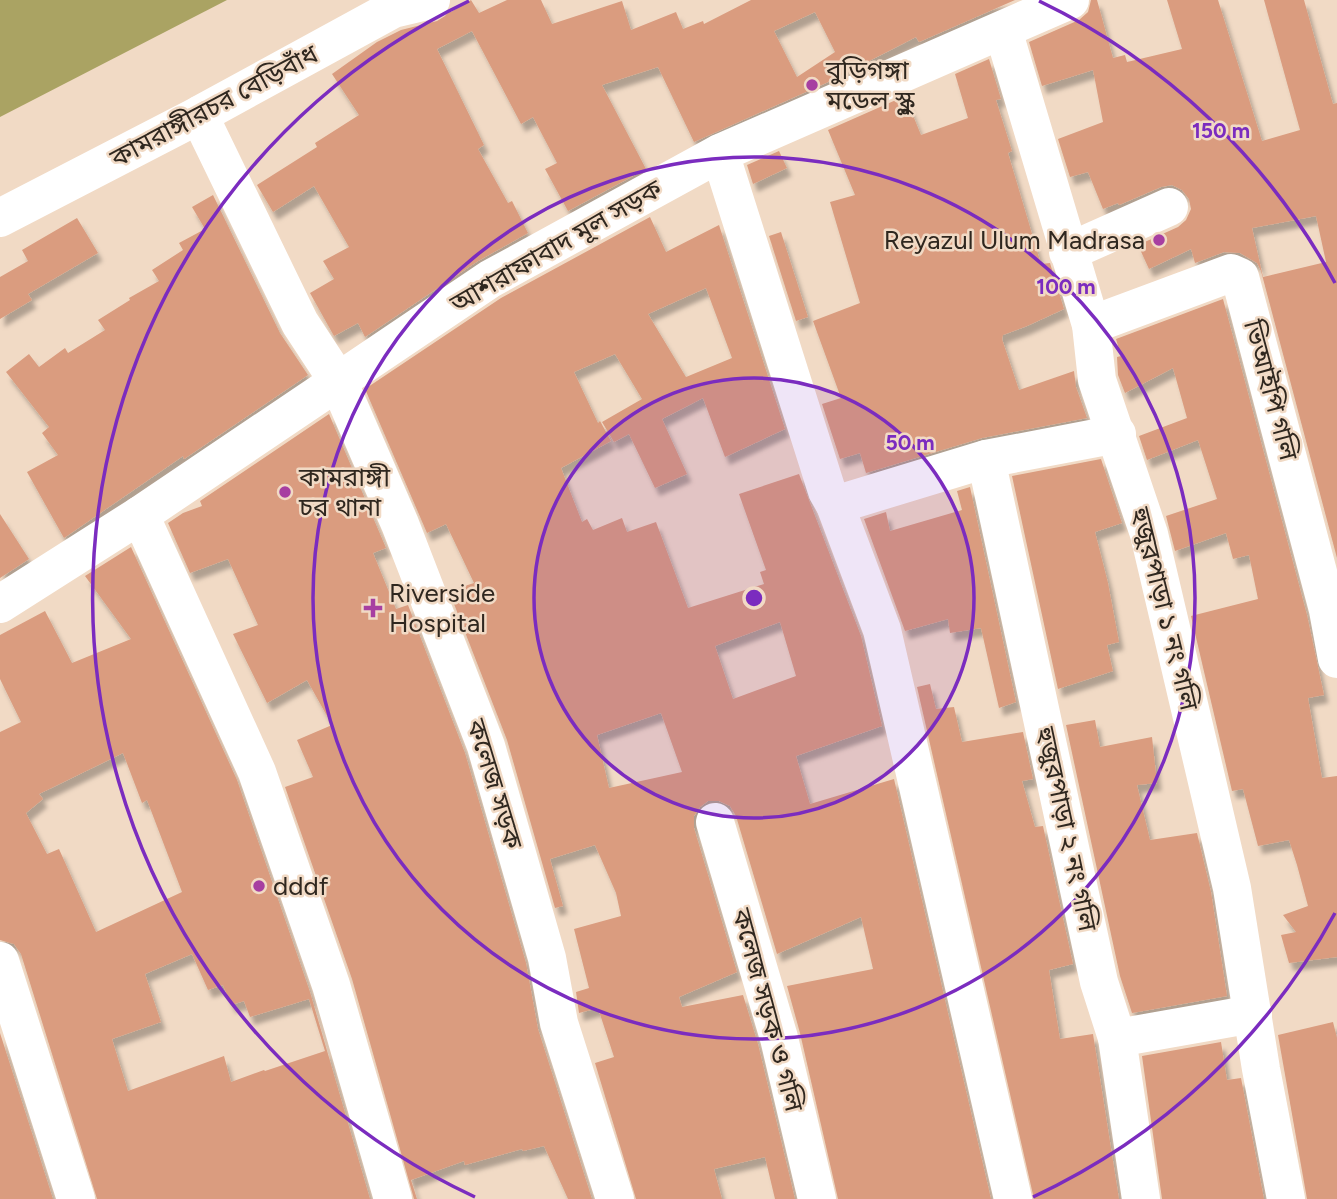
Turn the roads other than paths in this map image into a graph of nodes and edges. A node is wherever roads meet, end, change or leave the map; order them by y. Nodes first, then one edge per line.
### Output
1 (431, 0) edge
2 (1070, 0) edge
3 (1003, 30) junction
4 (199, 115) junction
5 (720, 153) junction
6 (1169, 207) dead end
7 (0, 218) edge
8 (1068, 252) junction
9 (1091, 325) junction
10 (338, 381) junction
11 (1117, 434) junction
12 (986, 459) junction
13 (835, 505) junction
14 (140, 515) junction
15 (0, 604) edge
16 (1337, 659) edge
17 (715, 822) dead end
18 (0, 961) edge
19 (1253, 1014) junction
20 (1117, 1038) junction
21 (76, 1199) edge
22 (393, 1199) edge
23 (615, 1199) edge
24 (817, 1199) edge
25 (1013, 1199) edge
26 (1141, 1199) edge
27 (1286, 1199) edge

1 - 4 street, কামরাঙ্গীরচর বেড়িবাঁধ
2 - 3 street, আশরাফাবাদ মূল সড়ক
3 - 5 street, আশরাফাবাদ মূল সড়ক
3 - 8 street, হুজুরপাড়া ১ নং গলি
4 - 7 street, কামরাঙ্গীরচর বেড়িবাঁধ
4 - 10 street, কলেজ সড়ক
5 - 10 street, আশরাফাবাদ মূল সড়ক
5 - 13 street
6 - 8 street
8 - 9 street, হুজুরপাড়া ১ নং গলি
9 - 11 street, হুজুরপাড়া ১ নং গলি
9 - 16 street, ভিআইপি গলি
10 - 14 street, আশরাফাবাদ মূল সড়ক
10 - 23 street, কলেজ সড়ক
11 - 12 street
11 - 19 street, হুজুরপাড়া ১ নং গলি
12 - 13 street
12 - 20 street, হুজুরপাড়া ২ নং গলি
13 - 25 street
14 - 15 street, আশরাফাবাদ মূল সড়ক
14 - 22 street
17 - 24 street, কলেজ সড়ক ও গলি
18 - 21 street
19 - 20 street
19 - 27 street, হুজুরপাড়া ১ নং গলি
20 - 26 street, হুজুরপাড়া ২ নং গলি

